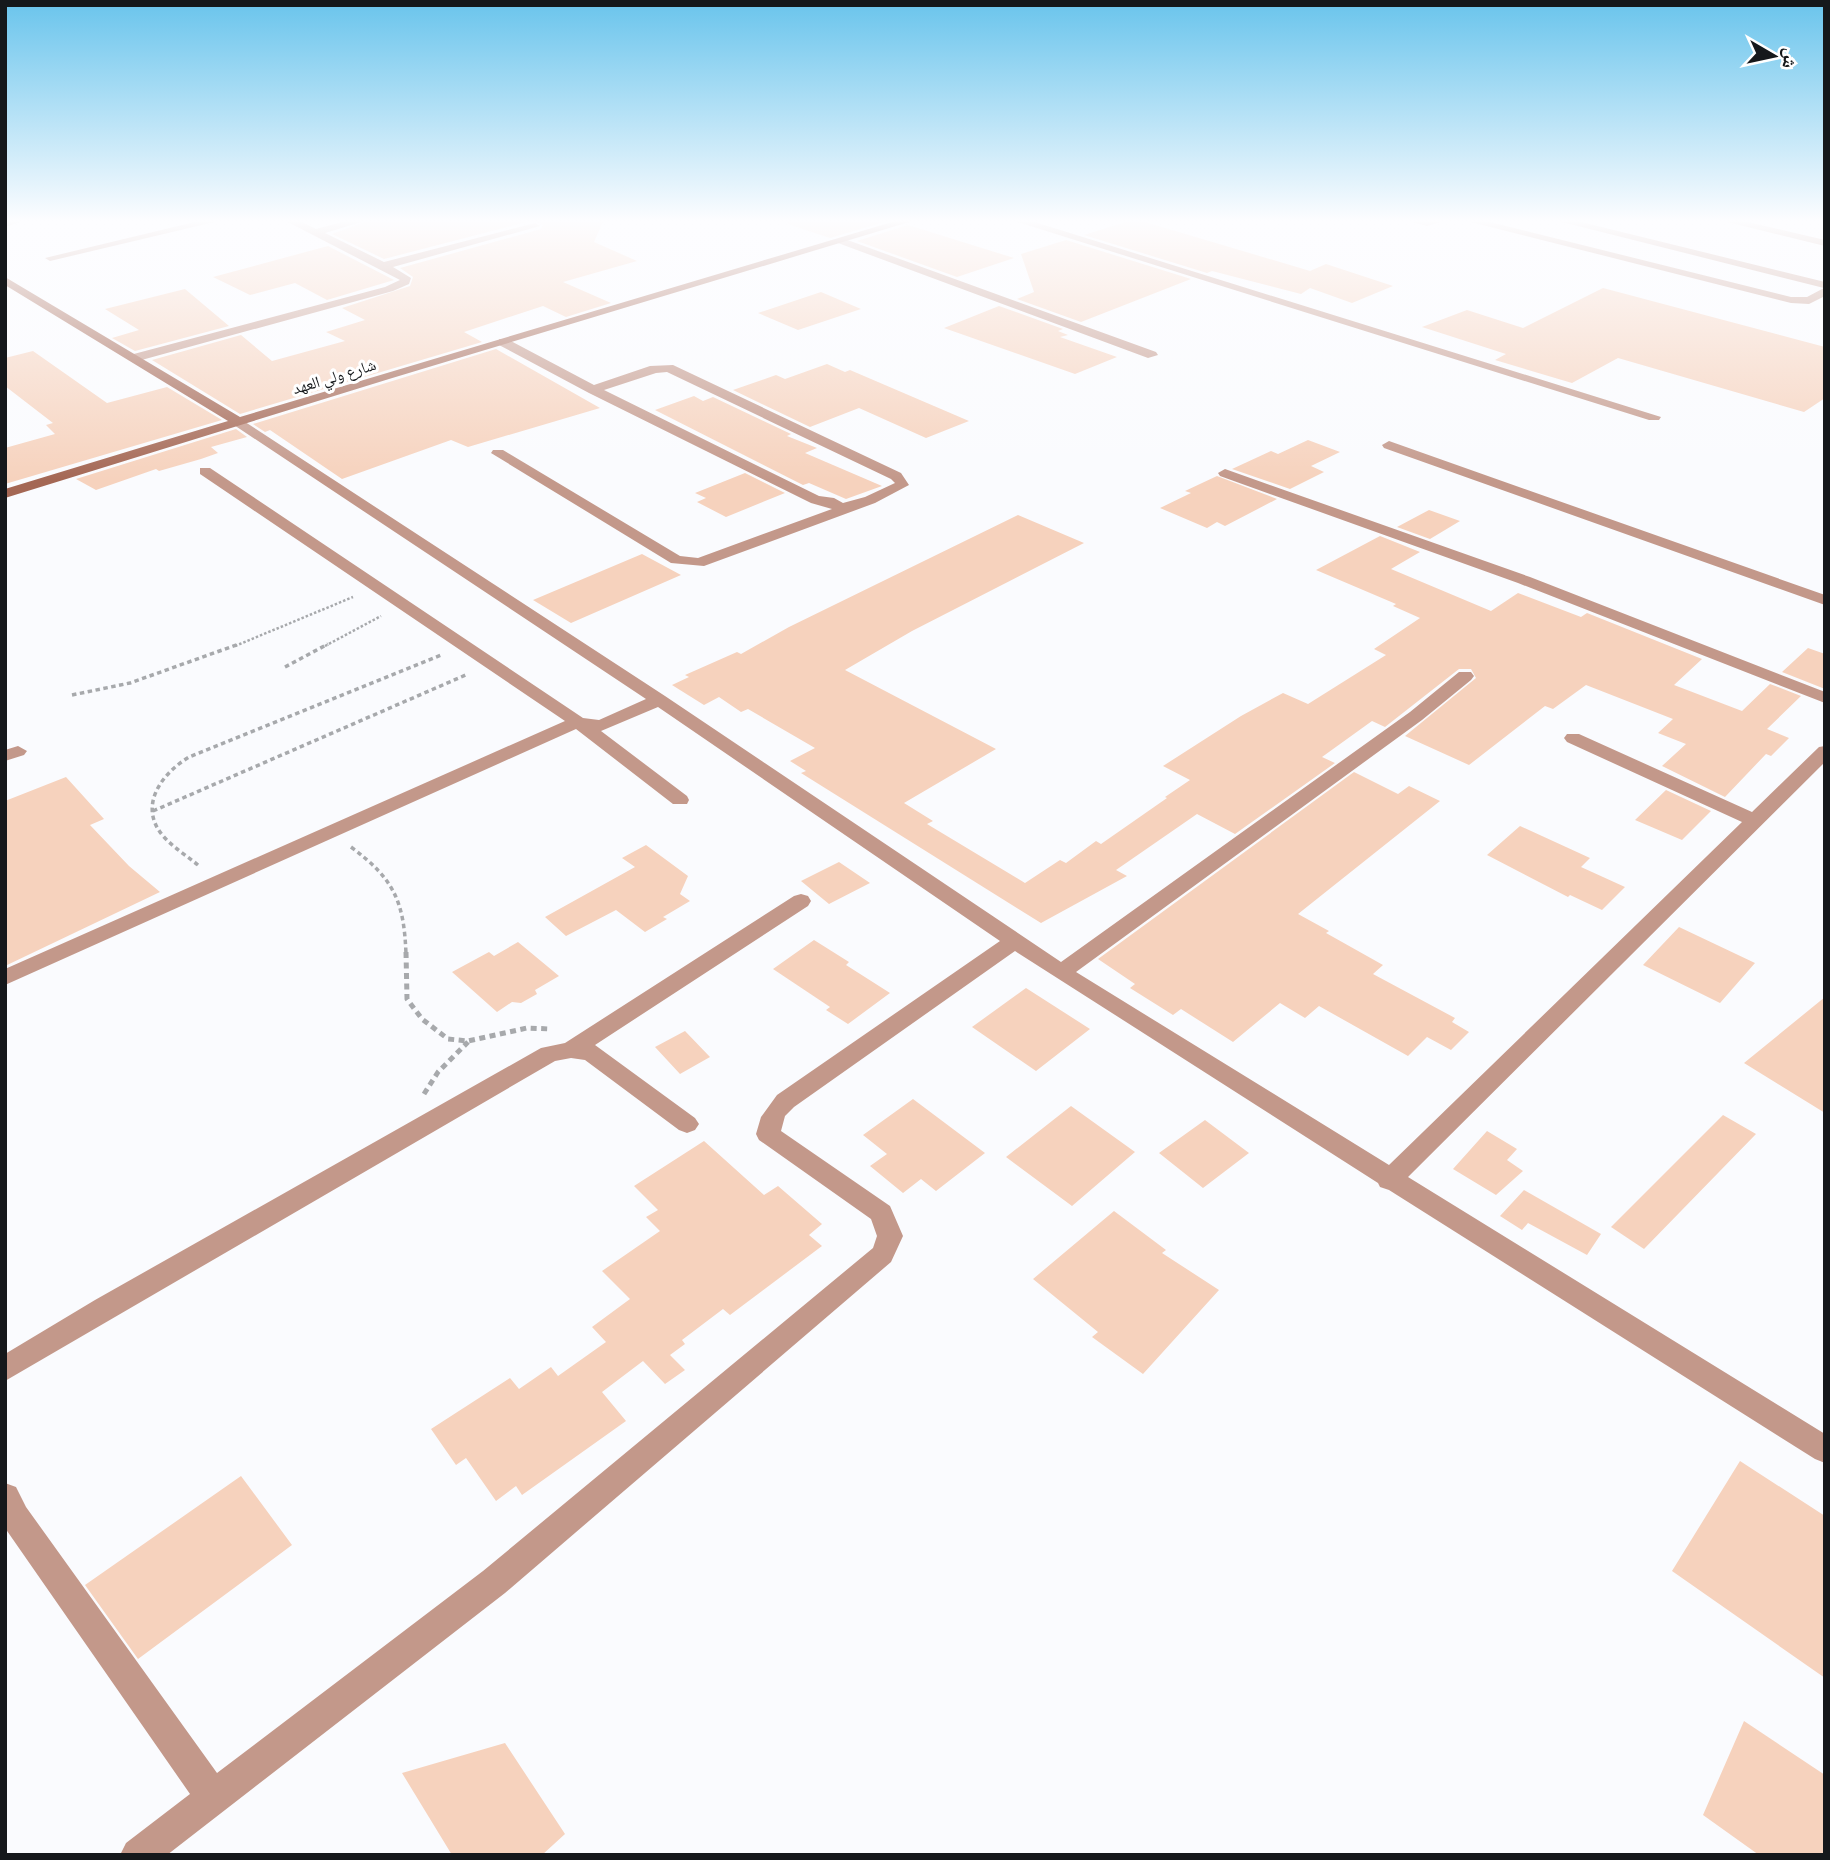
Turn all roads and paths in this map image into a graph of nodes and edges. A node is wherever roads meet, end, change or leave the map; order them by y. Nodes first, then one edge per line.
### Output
1 (47, 306) edge
2 (329, 306) edge
3 (626, 306) edge
4 (1017, 306) edge
5 (1294, 306) edge
6 (503, 342) junction
7 (1152, 355) dead end
8 (134, 358) junction
9 (593, 390) junction
10 (1654, 417) dead end
11 (239, 422) junction
12 (1389, 445) dead end
13 (498, 453) dead end
14 (205, 471) dead end
15 (1225, 473) dead end
16 (5, 494) edge
17 (870, 500) junction
18 (376, 586) junction
19 (1825, 600) edge
20 (403, 605) junction
21 (465, 646) junction
22 (492, 664) junction
23 (285, 667) dead end
24 (1465, 676) dead end
25 (72, 695) dead end
26 (1825, 698) edge
27 (659, 701) junction
28 (578, 722) junction
29 (1573, 738) dead end
30 (1825, 751) edge
31 (680, 800) dead end
32 (153, 811) junction
33 (1754, 820) junction
34 (331, 832) junction
35 (218, 882) junction
36 (802, 901) dead end
37 (1015, 941) junction
38 (1061, 972) junction
39 (5, 978) edge
40 (468, 1041) junction
41 (579, 1044) junction
42 (687, 1124) dead end
43 (422, 1127) junction
44 (1389, 1180) junction
45 (5, 1369) edge
46 (1825, 1450) edge
47 (8, 1512) edge
48 (213, 1797) junction
49 (138, 1855) edge

1 - 8 main road
2 - 8 street
3 - 6 main road, شارع ولي العهد
4 - 7 street
5 - 10 street
6 - 9 street
6 - 11 main road, شارع ولي العهد
8 - 11 main road
9 - 17 street
9 - 17 street
11 - 16 main road, شارع ولي العهد
11 - 27 street
12 - 19 street
13 - 17 street
14 - 18 street
15 - 26 street
18 - 20 street
18 - 25 path
20 - 21 street
20 - 23 path
21 - 22 street
21 - 32 path
22 - 28 street
22 - 32 path
24 - 38 street
27 - 28 street
27 - 37 street
28 - 31 street
28 - 34 street
29 - 33 street
30 - 33 street
32 - 35 path
33 - 44 street
34 - 35 street
34 - 40 path
35 - 39 street
36 - 41 street
37 - 38 street
37 - 48 street
38 - 44 street
40 - 41 path
40 - 43 path
41 - 42 street
41 - 43 street
43 - 45 street
44 - 46 street
47 - 48 street
48 - 49 street

